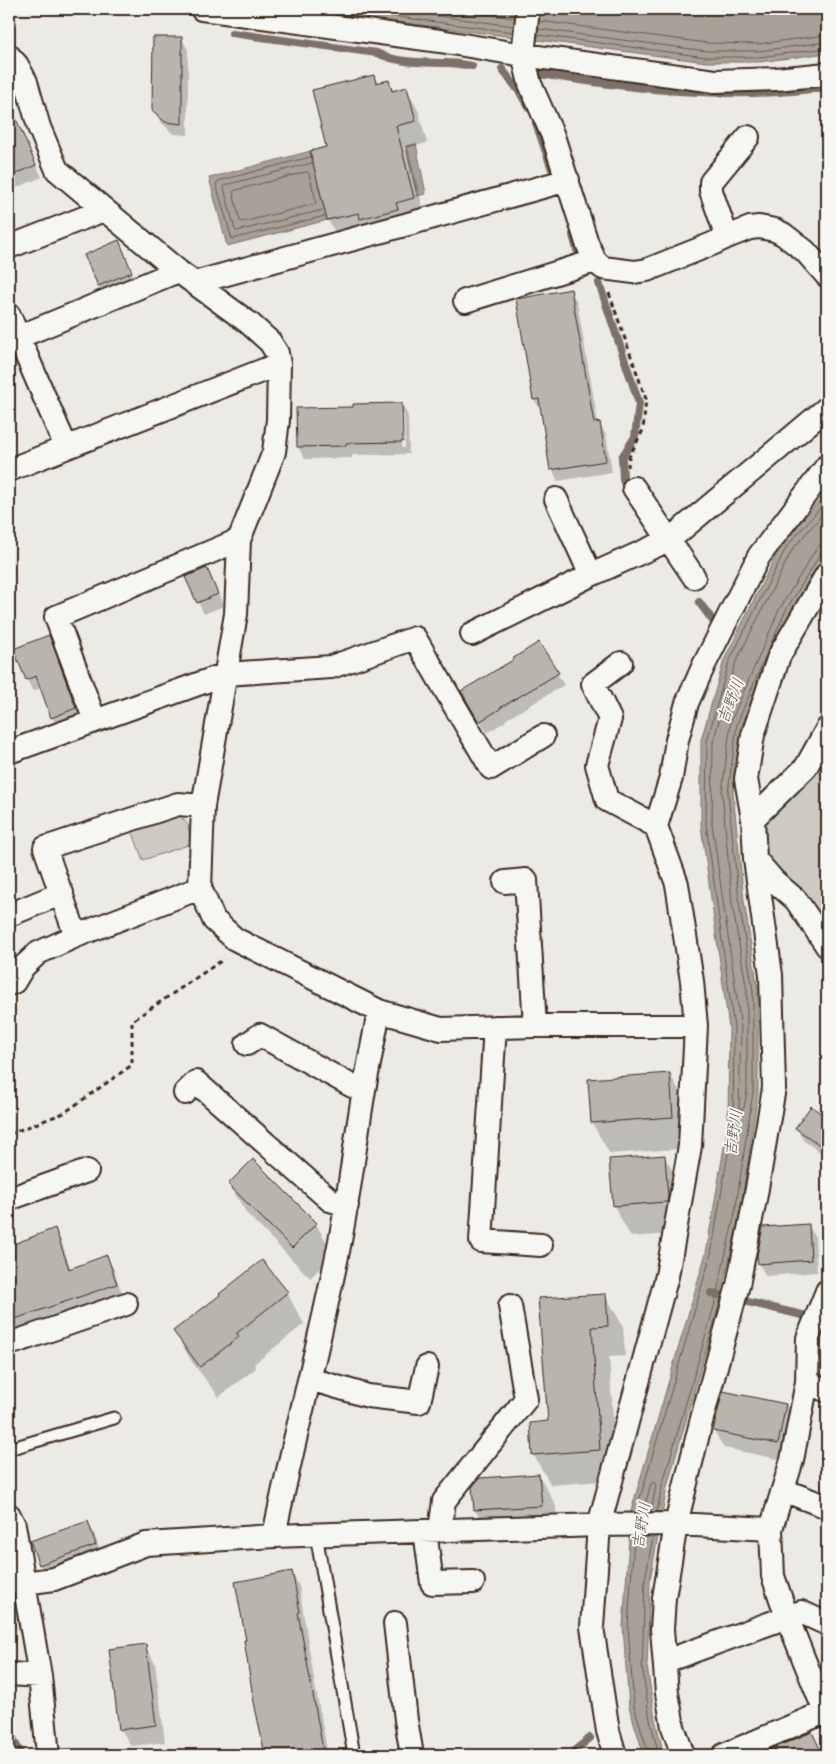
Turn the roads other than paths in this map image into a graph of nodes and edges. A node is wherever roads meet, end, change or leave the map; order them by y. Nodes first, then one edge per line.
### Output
1 (202, 9) edge
2 (528, 9) edge
3 (523, 49) junction
4 (9, 56) edge
5 (827, 74) edge
6 (748, 137) dead end
7 (568, 180) junction
8 (104, 210) junction
9 (727, 237) junction
10 (9, 247) edge
11 (599, 265) junction
12 (824, 266) edge
13 (186, 277) junction
14 (465, 301) dead end
15 (9, 315) edge
16 (14, 339) edge
17 (279, 364) junction
18 (827, 408) edge
19 (66, 447) junction
20 (827, 466) edge
21 (9, 470) edge
22 (634, 488) road end
23 (556, 499) dead end
24 (239, 540) junction
25 (669, 540) junction
26 (827, 574) edge
27 (591, 575) junction
28 (694, 578) dead end
29 (472, 634) dead end
30 (621, 663) dead end
31 (226, 674) junction
32 (95, 721) junction
33 (827, 729) edge
34 (543, 736) dead end
35 (9, 752) edge
36 (203, 806) junction
37 (753, 819) junction
38 (656, 826) junction
39 (756, 859) junction
40 (505, 882) dead end
41 (200, 888) junction
42 (62, 893) junction
43 (9, 915) edge
44 (76, 936) junction
45 (827, 946) edge
46 (9, 984) edge
47 (379, 1011) junction
48 (535, 1026) junction
49 (696, 1026) junction
50 (496, 1028) junction
51 (248, 1044) dead end
52 (364, 1090) junction
53 (185, 1093) dead end
54 (86, 1171) dead end
55 (9, 1199) edge
56 (347, 1205) junction
57 (541, 1244) dead end
58 (827, 1291) edge
59 (126, 1304) dead end
60 (510, 1306) dead end
61 (9, 1344) edge
62 (427, 1366) dead end
63 (310, 1379) junction
64 (817, 1387) edge
65 (114, 1418) dead end
66 (9, 1449) edge
67 (783, 1490) junction
68 (827, 1507) edge
69 (9, 1514) edge
70 (670, 1524) junction
71 (608, 1525) junction
72 (771, 1529) junction
73 (433, 1531) junction
74 (316, 1534) junction
75 (274, 1536) junction
76 (16, 1582) edge
77 (473, 1582) dead end
78 (787, 1617) junction
79 (395, 1623) dead end
80 (827, 1624) edge
81 (666, 1661) junction
82 (9, 1674) edge
83 (40, 1676) junction
84 (826, 1715) edge
85 (48, 1755) edge
86 (354, 1755) edge
87 (412, 1755) edge
88 (615, 1755) edge
89 (683, 1755) edge
90 (724, 1755) edge

1 - 3 street
2 - 3 street
3 - 5 street
3 - 7 street
4 - 8 street
6 - 9 street
7 - 11 street
7 - 13 street
8 - 10 street
8 - 13 street
9 - 11 street
9 - 12 street
11 - 14 street
13 - 16 street
13 - 17 street
15 - 16 street
16 - 19 street
17 - 19 street
17 - 24 street
18 - 25 street
19 - 21 street
20 - 38 street
22 - 25 street
23 - 27 street
24 - 31 street
24 - 32 street
25 - 27 street
25 - 28 street
26 - 37 street
27 - 29 street
30 - 38 street
31 - 32 street
31 - 34 street
31 - 36 street
32 - 35 street
33 - 37 street
36 - 41 street
36 - 42 street
37 - 39 street
38 - 49 street
39 - 45 street
39 - 70 street
40 - 48 street
41 - 44 street
41 - 47 street
42 - 43 street
42 - 44 street
44 - 46 street
47 - 50 street
47 - 52 street
48 - 49 street
48 - 50 street
49 - 71 street
50 - 57 street
51 - 52 street
52 - 56 street
53 - 56 street
54 - 55 street
56 - 63 street
58 - 64 street
59 - 61 street
60 - 73 street
62 - 63 street
63 - 75 street
64 - 67 street
65 - 66 lane
67 - 68 street
67 - 72 street
69 - 76 street
70 - 71 street
70 - 72 street
70 - 81 street
71 - 73 street
71 - 88 street
72 - 78 street
73 - 74 street
73 - 77 street
74 - 75 street
74 - 86 lane
75 - 76 street
76 - 83 street
78 - 80 street
78 - 81 street
78 - 84 street
79 - 87 street
81 - 89 street
82 - 83 street
83 - 85 street
84 - 90 street

